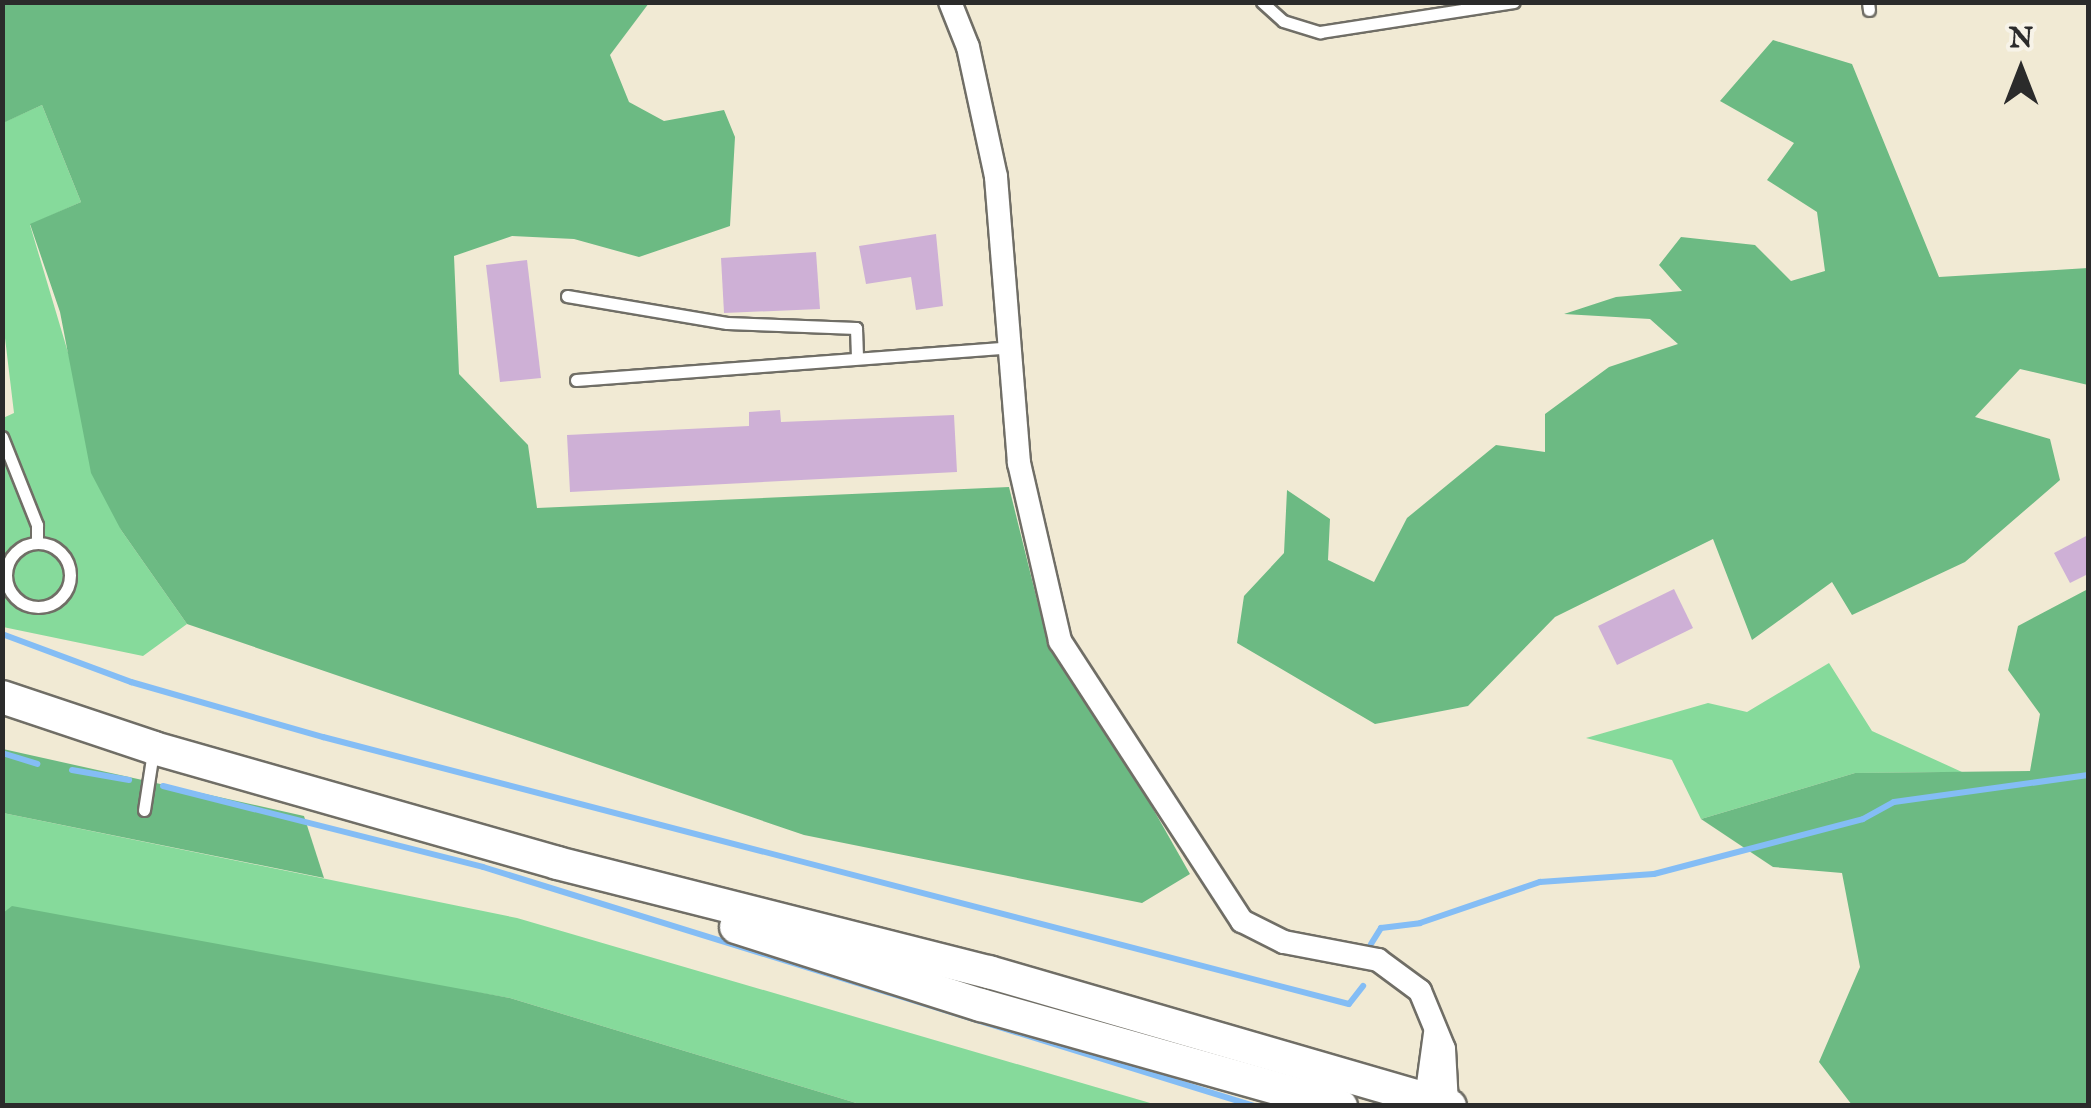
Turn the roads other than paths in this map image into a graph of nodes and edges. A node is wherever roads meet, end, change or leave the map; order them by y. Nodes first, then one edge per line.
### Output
1 (950, 2) edge
2 (1262, 2) edge
3 (1514, 2) edge
4 (1414, 9) edge
5 (567, 296) dead end
6 (1013, 347) junction
7 (857, 356) junction
8 (576, 380) dead end
9 (2, 438) edge
10 (38, 543) junction
11 (2, 697) edge
12 (2, 708) edge
13 (49, 716) junction
14 (154, 748) junction
15 (144, 810) dead end
16 (557, 862) junction
17 (1441, 1103) edge
18 (1340, 1106) edge

1 - 6 street
2 - 4 lane
3 - 4 lane
5 - 7 lane
6 - 7 lane
6 - 17 street
7 - 8 lane
9 - 10 lane
10 - 10 lane
11 - 13 main road
12 - 13 main road
13 - 14 main road
14 - 15 lane
14 - 16 main road
16 - 17 main road
16 - 18 main road

